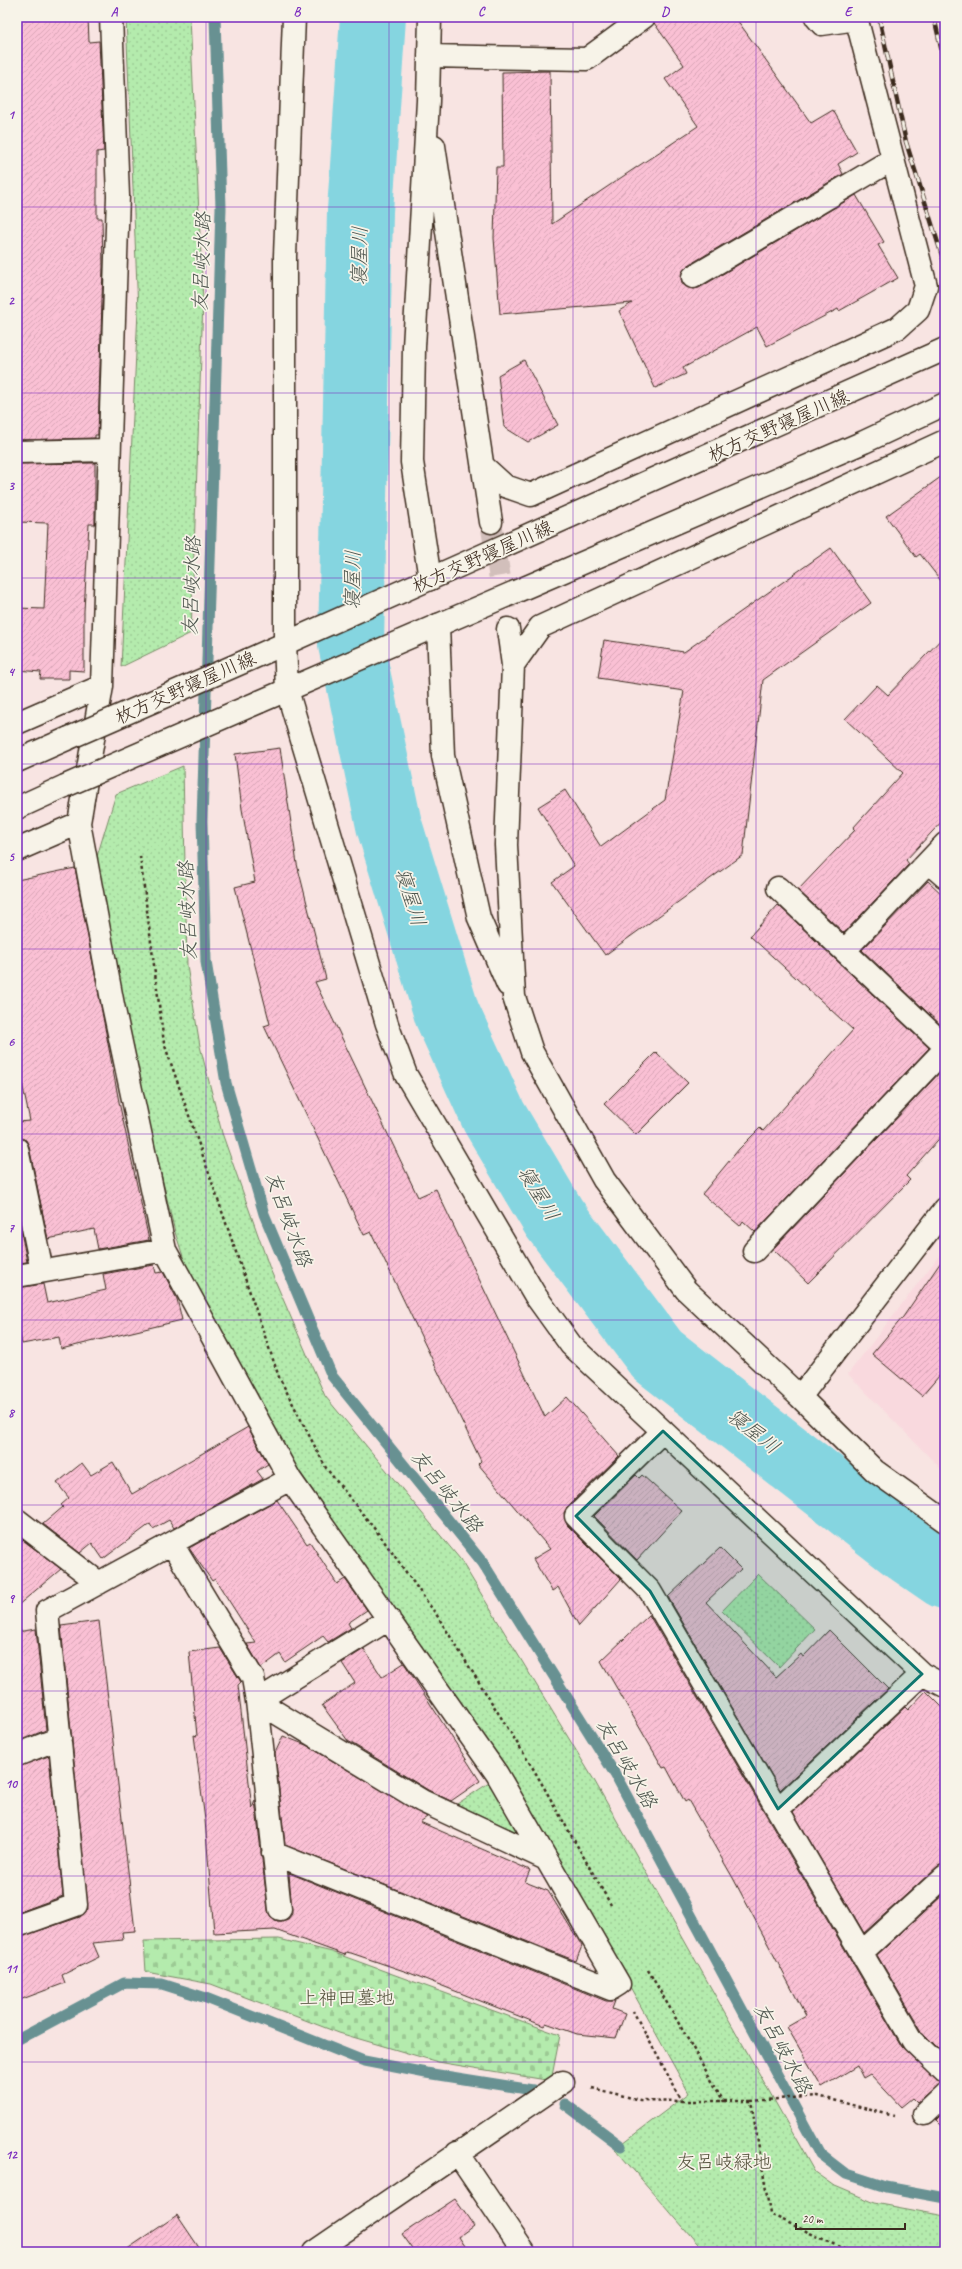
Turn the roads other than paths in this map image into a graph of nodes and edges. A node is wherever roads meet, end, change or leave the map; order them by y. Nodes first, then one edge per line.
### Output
1 (112, 17) edge
2 (294, 17) edge
3 (430, 17) edge
4 (644, 17) edge
5 (816, 17) edge
6 (857, 18) edge
7 (428, 56) junction
8 (428, 101) junction
9 (893, 159) junction
10 (692, 277) dead end
11 (945, 349) edge
12 (945, 404) edge
13 (945, 441) edge
14 (110, 450) junction
15 (17, 452) edge
16 (483, 466) junction
17 (491, 522) tunnel mouth
18 (424, 582) junction
19 (429, 628) junction
20 (508, 629) tunnel mouth
21 (295, 639) junction
22 (513, 665) junction
23 (102, 686) junction
24 (296, 687) junction
25 (17, 723) edge
26 (17, 761) edge
27 (17, 808) edge
28 (79, 823) junction
29 (945, 844) edge
30 (17, 850) edge
31 (928, 862) junction
32 (945, 877) edge
33 (778, 888) dead end
34 (845, 950) junction
35 (514, 997) junction
36 (945, 1046) edge
37 (945, 1049) edge
38 (17, 1149) edge
39 (945, 1208) edge
40 (165, 1250) junction
41 (754, 1251) dead end
42 (42, 1272) junction
43 (17, 1276) edge
44 (800, 1397) junction
45 (663, 1431) junction
46 (290, 1479) junction
47 (17, 1520) edge
48 (945, 1521) edge
49 (172, 1544) junction
50 (99, 1583) junction
51 (389, 1619) junction
52 (922, 1674) junction
53 (945, 1686) edge
54 (257, 1701) junction
55 (60, 1738) junction
56 (17, 1755) edge
57 (778, 1809) junction
58 (273, 1853) junction
59 (546, 1859) junction
60 (945, 1876) edge
61 (280, 1909) dead end
62 (17, 1926) edge
63 (861, 1952) junction
64 (945, 2072) edge
65 (563, 2082) road end
66 (945, 2094) edge
67 (924, 2114) road end
68 (457, 2153) junction
69 (314, 2252) edge
70 (524, 2252) edge

1 - 14 street
2 - 21 street
3 - 7 street
4 - 7 street
5 - 6 street
6 - 9 street
7 - 8 street
8 - 16 street
8 - 18 street
9 - 10 street
9 - 16 street
11 - 18 street, 枚方交野寝屋川線
12 - 19 street
13 - 22 street
14 - 15 street
14 - 23 street
16 - 17 street
18 - 21 street, 枚方交野寝屋川線
19 - 24 street
19 - 35 street
20 - 22 street
21 - 24 street
21 - 26 street, 枚方交野寝屋川線, bridge
22 - 35 street
23 - 25 street
23 - 28 street
24 - 27 street, bridge
24 - 45 street
28 - 30 street
28 - 40 street
29 - 31 street
31 - 32 street
31 - 34 street
33 - 34 street
34 - 36 street
35 - 44 street
37 - 41 street
38 - 42 street
39 - 44 street
40 - 42 street
40 - 46 street
42 - 43 street
44 - 48 street
45 - 52 street
45 - 57 street
46 - 49 street
46 - 51 street
47 - 50 street
49 - 50 street
49 - 54 street
50 - 55 street
51 - 54 street
51 - 59 street
52 - 53 street
52 - 57 street
54 - 58 street
54 - 59 street
55 - 56 street
55 - 62 street
57 - 63 street
58 - 59 street
58 - 61 street
60 - 63 street
63 - 64 street
65 - 68 street
66 - 67 street
68 - 69 street
68 - 70 street

